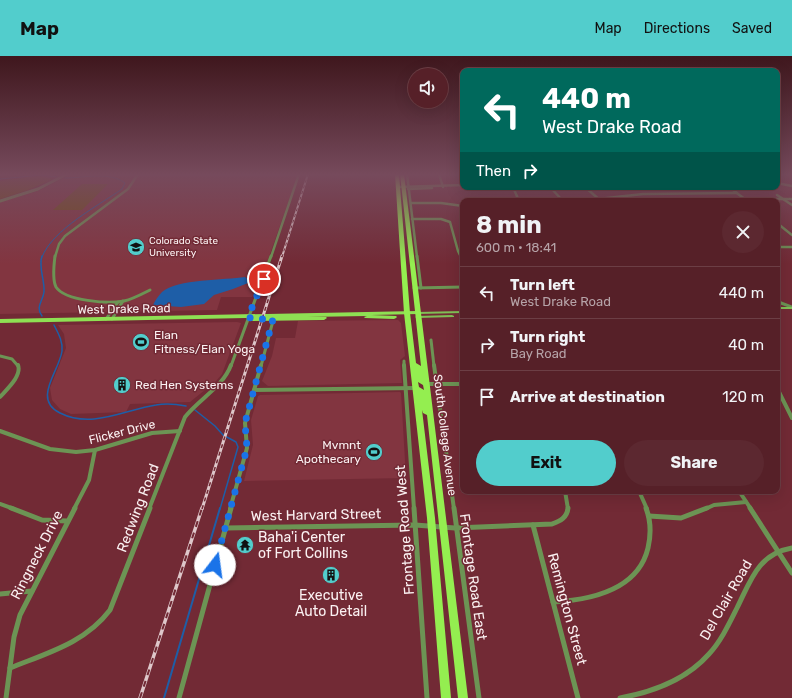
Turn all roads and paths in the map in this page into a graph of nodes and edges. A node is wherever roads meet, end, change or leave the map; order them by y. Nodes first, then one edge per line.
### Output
1 (411, 203) edge
2 (108, 204) edge
3 (289, 204) edge
4 (399, 204) edge
5 (407, 204) edge
6 (448, 204) edge
7 (460, 206) edge
8 (399, 211) junction
9 (407, 217) junction
10 (413, 219) junction
11 (781, 226) edge
12 (792, 235) edge
13 (780, 247) edge
14 (792, 247) edge
15 (460, 255) edge
16 (460, 287) edge
17 (414, 288) junction
18 (421, 288) junction
19 (150, 290) dead end
20 (123, 301) junction
21 (118, 302) junction
22 (780, 302) edge
23 (780, 308) edge
24 (792, 308) edge
25 (460, 312) edge
26 (407, 314) junction
27 (417, 315) junction
28 (338, 316) junction
29 (460, 316) edge
30 (248, 317) junction
31 (274, 317) junction
32 (109, 319) junction
33 (0, 321) edge
34 (431, 340) dead end
35 (0, 356) edge
36 (404, 361) dead end
37 (413, 364) junction
38 (427, 384) junction
39 (436, 384) junction
40 (460, 384) edge
41 (406, 388) junction
42 (416, 388) junction
43 (254, 390) junction
44 (780, 394) edge
45 (0, 397) edge
46 (430, 414) junction
47 (792, 418) edge
48 (0, 431) edge
49 (180, 432) junction
50 (95, 450) junction
51 (566, 494) edge
52 (640, 494) edge
53 (741, 494) edge
54 (746, 502) junction
55 (0, 504) edge
56 (649, 516) junction
57 (67, 521) junction
58 (416, 524) junction
59 (533, 525) junction
60 (432, 526) junction
61 (444, 527) junction
62 (226, 528) junction
63 (456, 528) junction
64 (792, 548) edge
65 (778, 552) junction
66 (792, 573) edge
67 (32, 591) junction
68 (0, 594) edge
69 (553, 602) junction
70 (10, 668) junction
71 (6, 698) edge
72 (179, 698) edge
73 (427, 698) edge
74 (446, 698) edge
75 (463, 698) edge
76 (479, 698) edge
77 (578, 698) edge
78 (620, 698) edge

1 - 10 street
2 - 21 street
3 - 30 street, Redwing Road
4 - 8 highway, South College Avenue
5 - 9 highway, South College Avenue
6 - 7 street
8 - 9 highway
8 - 26 highway, South College Avenue
9 - 10 street
9 - 17 highway, South College Avenue
10 - 15 street
10 - 18 street
11 - 12 street
13 - 14 street
16 - 18 street
17 - 18 street
17 - 27 highway, South College Avenue
19 - 20 street
20 - 21 street
20 - 32 street
21 - 32 street
22 - 24 street
23 - 24 main road
25 - 27 main road
26 - 27 main road
26 - 28 main road, West Drake Road
26 - 28 main road
26 - 37 highway, South College Avenue
27 - 29 main road
27 - 38 highway, South College Avenue
28 - 31 main road, West Drake Road
28 - 31 main road, West Drake Road
30 - 31 main road, West Drake Road
30 - 32 main road, West Drake Road
30 - 49 street, Redwing Road
31 - 43 street
32 - 33 main road, West Drake Road
34 - 39 street, Frontage Road East
35 - 45 street
36 - 41 street, Frontage Road West
37 - 38 highway
37 - 42 highway, South College Avenue
38 - 39 street
38 - 46 highway, South College Avenue
39 - 40 street
39 - 63 street, Frontage Road East
41 - 42 street
41 - 43 street
41 - 58 street, Frontage Road West
42 - 46 highway
42 - 60 highway, South College Avenue
43 - 62 street
44 - 47 street
46 - 61 highway, South College Avenue
48 - 50 street, Flicker Drive
49 - 50 street, Flicker Drive
49 - 70 street, Redwing Road
50 - 57 street, Ringneck Drive
51 - 59 street, West Harvard Street
52 - 56 street
53 - 54 street
54 - 56 street
54 - 65 street
55 - 57 street
56 - 69 street
57 - 67 street, Ringneck Drive
58 - 60 street, West Harvard Street
58 - 62 street, West Harvard Street
58 - 73 street, Frontage Road West
59 - 63 street, West Harvard Street
59 - 69 street, Remington Street
60 - 61 street, West Harvard Street
60 - 74 highway, South College Avenue
61 - 63 street, West Harvard Street
61 - 75 highway, South College Avenue
62 - 72 street
63 - 76 street, Frontage Road East
64 - 65 street, Del Clair Road
65 - 66 street
65 - 78 street, Del Clair Road
67 - 68 street
67 - 70 street, Ringneck Drive
69 - 77 street, Remington Street
70 - 71 street, Ringneck Drive

